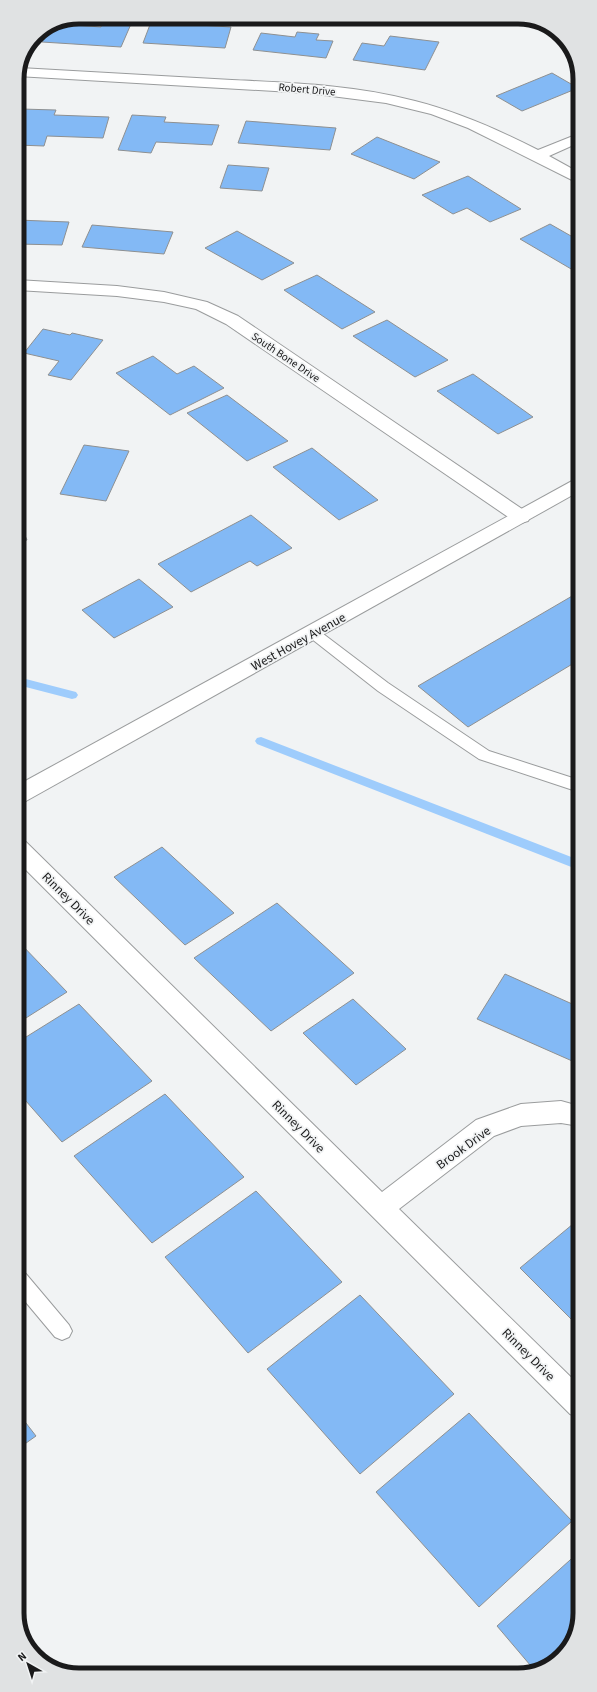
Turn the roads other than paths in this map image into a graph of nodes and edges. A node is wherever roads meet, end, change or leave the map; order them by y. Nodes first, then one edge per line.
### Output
1 (25, 72) edge
2 (573, 140) edge
3 (538, 156) junction
4 (573, 175) edge
5 (24, 285) edge
6 (573, 489) edge
7 (521, 517) junction
8 (313, 633) junction
9 (573, 784) edge
10 (24, 792) edge
11 (24, 854) edge
12 (573, 1115) edge
13 (381, 1208) junction
14 (24, 1286) edge
15 (62, 1331) dead end
16 (573, 1398) edge

1 - 3 street, Robert Drive
2 - 3 street
3 - 4 street, Robert Drive
5 - 7 street, South Bone Drive
6 - 7 street, West Hovey Avenue
7 - 8 street, West Hovey Avenue
8 - 9 lane
8 - 10 street, West Hovey Avenue
11 - 13 street, Rinney Drive
12 - 13 street, Brook Drive
13 - 16 street, Rinney Drive
14 - 15 lane

